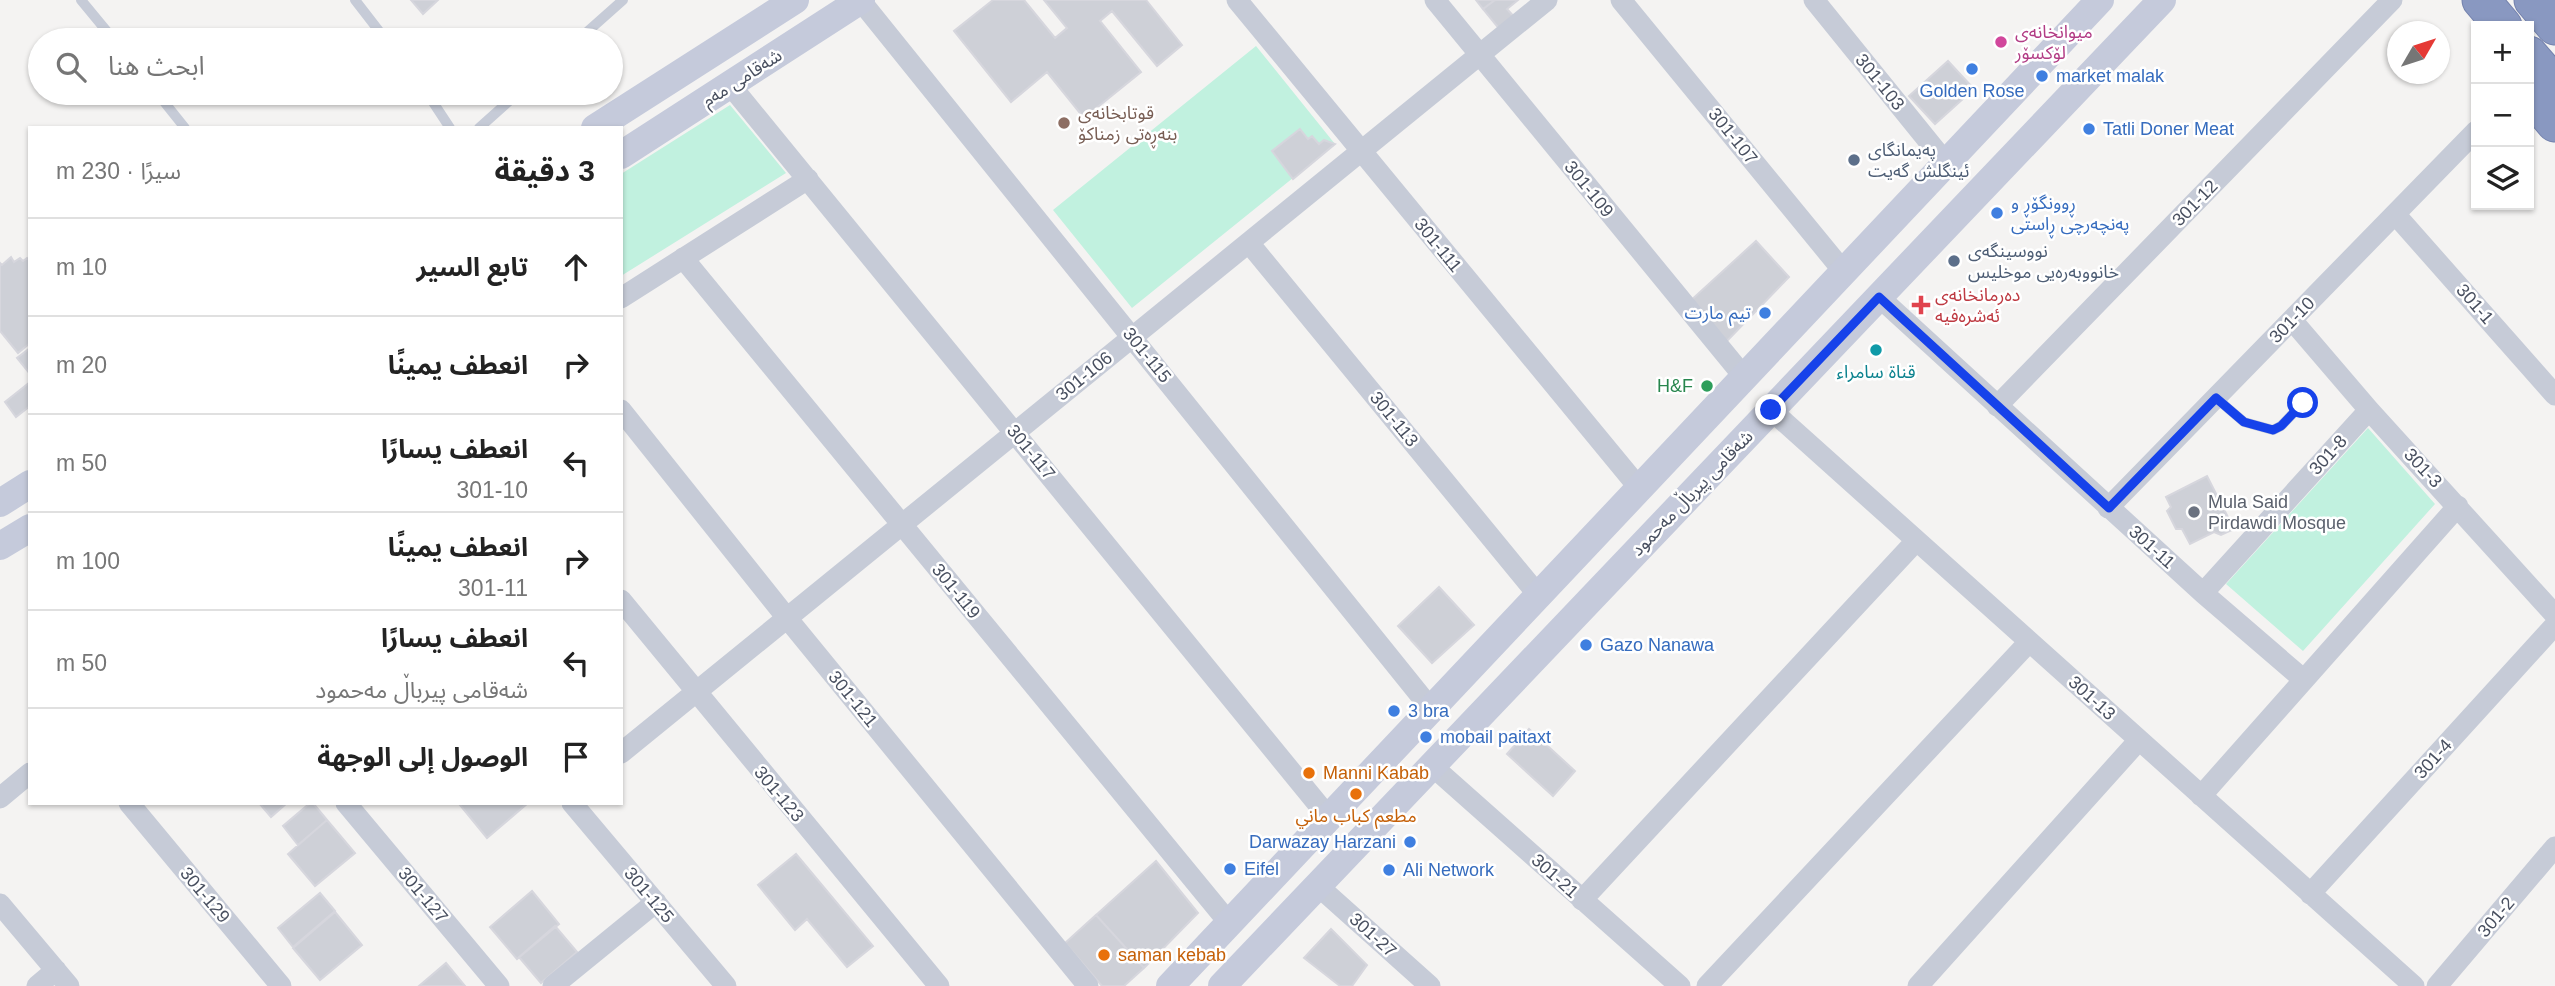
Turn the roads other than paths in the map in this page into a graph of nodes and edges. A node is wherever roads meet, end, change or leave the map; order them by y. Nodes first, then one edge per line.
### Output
1 (81, 0) edge
2 (355, 0) edge
3 (624, 0) edge
4 (860, 0) edge
5 (1237, 0) edge
6 (1435, 0) edge
7 (1547, 0) edge
8 (1621, 0) edge
9 (1814, 0) edge
10 (2100, 0) edge
11 (2162, 0) edge
12 (2392, 0) edge
13 (2454, 0) edge
14 (2480, 0) edge
15 (2533, 0) edge
16 (779, 4) edge
17 (2471, 21) edge
18 (2499, 21) edge
19 (2555, 26) edge
20 (104, 28) edge
21 (377, 28) edge
22 (592, 28) edge
23 (1479, 55) junction
24 (2534, 61) edge
25 (2555, 85) edge
26 (731, 86) junction
27 (2534, 98) edge
28 (167, 105) edge
29 (435, 105) edge
30 (505, 105) edge
31 (2555, 123) edge
32 (184, 126) edge
33 (449, 126) edge
34 (481, 126) edge
35 (598, 126) edge
36 (2471, 136) edge
37 (1361, 151) junction
38 (623, 154) edge
39 (1946, 163) junction
40 (808, 179) junction
41 (2395, 214) junction
42 (1248, 243) junction
43 (683, 258) junction
44 (1844, 272) junction
45 (623, 297) edge
46 (1879, 297) junction
47 (2292, 320) junction
48 (1133, 337) junction
49 (1745, 378) junction
50 (2555, 395) edge
51 (2216, 398) junction
52 (2303, 403) dead end
53 (1997, 406) junction
54 (1771, 410) junction
55 (2369, 410) junction
56 (623, 413) edge
57 (1015, 433) junction
58 (28, 485) edge
59 (1640, 489) junction
60 (0, 503) edge
61 (2458, 506) junction
62 (2109, 508) junction
63 (902, 525) junction
64 (28, 528) edge
65 (1916, 541) junction
66 (0, 546) edge
67 (2203, 593) junction
68 (1539, 596) junction
69 (623, 603) edge
70 (2555, 615) edge
71 (787, 618) junction
72 (2555, 625) edge
73 (2029, 642) junction
74 (2304, 680) junction
75 (695, 693) junction
76 (1432, 710) junction
77 (2139, 740) junction
78 (623, 751) edge
79 (1431, 765) junction
80 (28, 775) edge
81 (2201, 796) junction
82 (0, 798) edge
83 (131, 805) edge
84 (348, 805) edge
85 (574, 805) edge
86 (1330, 819) junction
87 (2555, 848) edge
88 (1317, 885) junction
89 (2311, 894) junction
90 (1582, 900) junction
91 (656, 902) junction
92 (0, 904) edge
93 (1230, 923) junction
94 (62, 978) edge
95 (37, 986) edge
96 (281, 986) edge
97 (499, 986) edge
98 (553, 986) edge
99 (726, 986) edge
100 (939, 986) edge
101 (1088, 986) edge
102 (1170, 986) edge
103 (1222, 986) edge
104 (1430, 986) edge
105 (1680, 986) edge
106 (1707, 986) edge
107 (1918, 986) edge
108 (2414, 986) edge
109 (2437, 986) edge

1 - 20 lane
2 - 21 lane
3 - 22 lane
4 - 26 main road, شەقامی مەم
4 - 48 street, 301-115
5 - 37 street, 301-111
6 - 23 street, 301-109
7 - 23 street, 301-106
8 - 44 street, 301-107
9 - 39 street, 301-103
10 - 39 main road
11 - 46 main road, شەقامی پیرباڵ مەحمود
12 - 53 street, 301-12
13 - 17 highway
14 - 18 highway
15 - 19 highway
16 - 35 main road
23 - 37 street, 301-106
23 - 49 street, 301-109
24 - 25 highway
26 - 38 main road, شەقامی مەم
26 - 40 street, 301-117
27 - 31 highway
28 - 32 lane
29 - 33 lane
30 - 34 lane
36 - 41 street, 301-10
37 - 42 street, 301-106
37 - 59 street, 301-111
39 - 44 main road
40 - 43 street
40 - 57 street, 301-117
41 - 47 street, 301-10
41 - 50 street, 301-1
42 - 48 street, 301-106
42 - 68 street, 301-113
43 - 45 street
43 - 63 street, 301-119
44 - 49 main road
46 - 53 street, 301-11
46 - 54 main road, شەقامی پیرباڵ مەحمود
47 - 51 street, 301-10
47 - 55 street, 301-3
48 - 57 street, 301-106
48 - 76 street, 301-115
49 - 59 main road
51 - 52 lane
51 - 62 street, 301-10
53 - 62 street, 301-11
54 - 65 street, 301-13
54 - 79 main road, شەقامی پیرباڵ مەحمود
55 - 61 street, 301-3
55 - 67 street, 301-8
56 - 71 street, 301-121
57 - 63 street, 301-106
57 - 86 street, 301-117
58 - 60 main road
59 - 68 main road
61 - 70 street, 301-3
61 - 74 street
62 - 67 street, 301-11
63 - 71 street, 301-106
63 - 93 street, 301-119
64 - 66 main road
65 - 73 street, 301-13
65 - 90 street
67 - 74 street, 301-11
68 - 76 main road
69 - 75 street, 301-123
71 - 75 street, 301-106
71 - 101 street, 301-121
72 - 89 street, 301-4
73 - 77 street, 301-13
73 - 106 street
74 - 81 street
75 - 78 street, 301-106
75 - 100 street, 301-123
76 - 86 main road
77 - 81 street, 301-13
77 - 107 street
79 - 88 main road, شەقامی پیرباڵ مەحمود
79 - 90 street, 301-21
80 - 82 street
81 - 89 street, 301-13
83 - 96 street, 301-129
84 - 97 street, 301-127
85 - 91 street, 301-125
86 - 93 main road
87 - 109 street, 301-2
88 - 103 main road, شەقامی پیرباڵ مەحمود
88 - 104 street, 301-27
89 - 108 street, 301-13
90 - 105 street, 301-21
91 - 98 street
91 - 99 street, 301-125
92 - 94 street
93 - 102 main road
94 - 95 street

